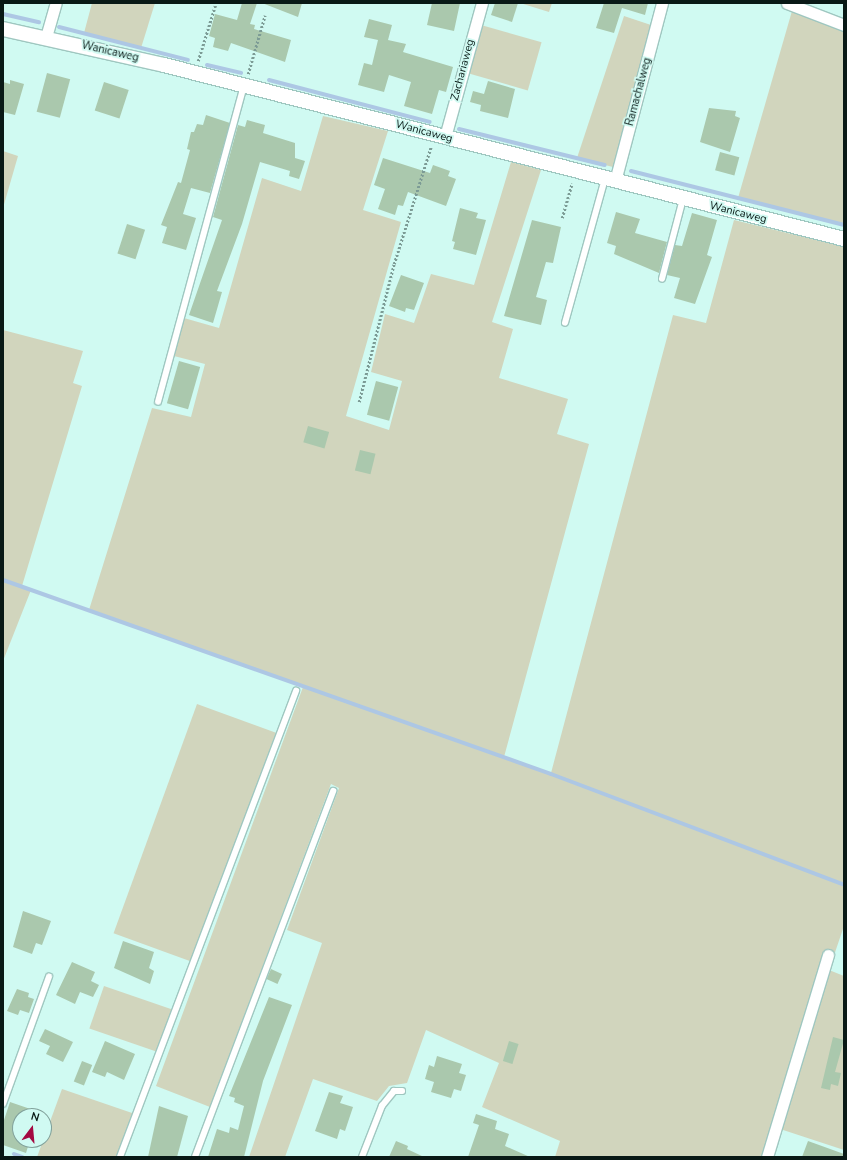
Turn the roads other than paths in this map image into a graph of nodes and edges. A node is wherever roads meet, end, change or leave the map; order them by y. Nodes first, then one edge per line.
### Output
1 (56, 3) edge
2 (482, 3) edge
3 (662, 3) edge
4 (787, 3) edge
5 (844, 26) edge
6 (3, 29) edge
7 (46, 37) junction
8 (244, 86) junction
9 (440, 136) junction
10 (610, 180) junction
11 (683, 199) junction
12 (844, 239) edge
13 (662, 279) dead end
14 (565, 323) dead end
15 (158, 402) dead end
16 (296, 691) dead end
17 (333, 791) dead end
18 (828, 954) dead end
19 (49, 977) dead end
20 (402, 1091) dead end
21 (3, 1104) edge
22 (120, 1157) edge
23 (195, 1157) edge
24 (362, 1157) edge
25 (767, 1157) edge

1 - 7 street
2 - 9 street, Zachariaweg
3 - 10 street, Ramachalweg
4 - 5 street
6 - 7 street, Wanicaweg
7 - 8 street, Wanicaweg
8 - 9 street, Wanicaweg
8 - 15 lane
9 - 10 street, Wanicaweg
10 - 11 street, Wanicaweg
10 - 14 lane, Ramachalweg
11 - 12 street, Wanicaweg
11 - 13 lane
16 - 22 lane
17 - 23 lane
18 - 25 street
19 - 21 lane
20 - 24 lane

